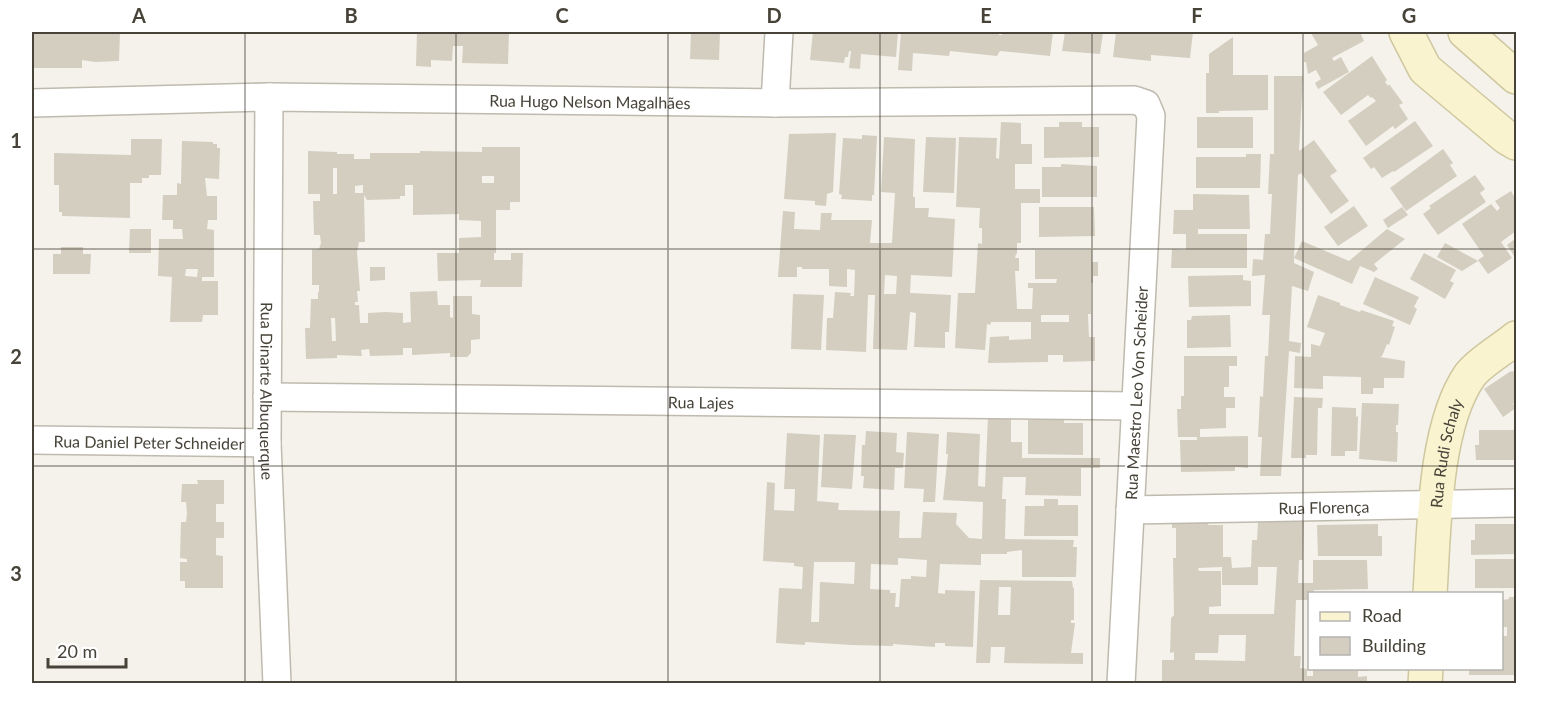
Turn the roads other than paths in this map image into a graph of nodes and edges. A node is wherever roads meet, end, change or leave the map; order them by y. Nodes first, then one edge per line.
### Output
1 (779, 32) edge
2 (1406, 32) edge
3 (1465, 32) edge
4 (1516, 77) edge
5 (269, 97) junction
6 (32, 103) edge
7 (775, 103) junction
8 (1146, 104) joint
9 (1516, 143) edge
10 (1516, 338) edge
11 (267, 397) junction
12 (1135, 406) junction
13 (32, 440) edge
14 (267, 443) junction
15 (1436, 503) junction
16 (1516, 503) edge
17 (1130, 510) junction
18 (1430, 592) edge
19 (277, 684) edge
20 (1121, 684) edge

1 - 7 street
2 - 9 street
3 - 4 street
5 - 6 street, Rua Hugo Nelson Magalhães
5 - 7 street, Rua Hugo Nelson Magalhães
5 - 11 street, Rua Dinarte Albuquerque
7 - 8 street, Rua Hugo Nelson Magalhães
8 - 12 street, Rua Maestro Leo Von Scheider
10 - 15 street, Rua Rudi Schaly
11 - 12 street, Rua Lajes
11 - 14 street, Rua Dinarte Albuquerque
12 - 17 street, Rua Maestro Leo Von Scheider
13 - 14 street, Rua Daniel Peter Schneider
14 - 19 street, Rua Dinarte Albuquerque
15 - 16 street, Rua Florença
15 - 17 street, Rua Florença
15 - 18 street, Rua Rudi Schaly
17 - 20 street, Rua Maestro Leo Von Scheider

